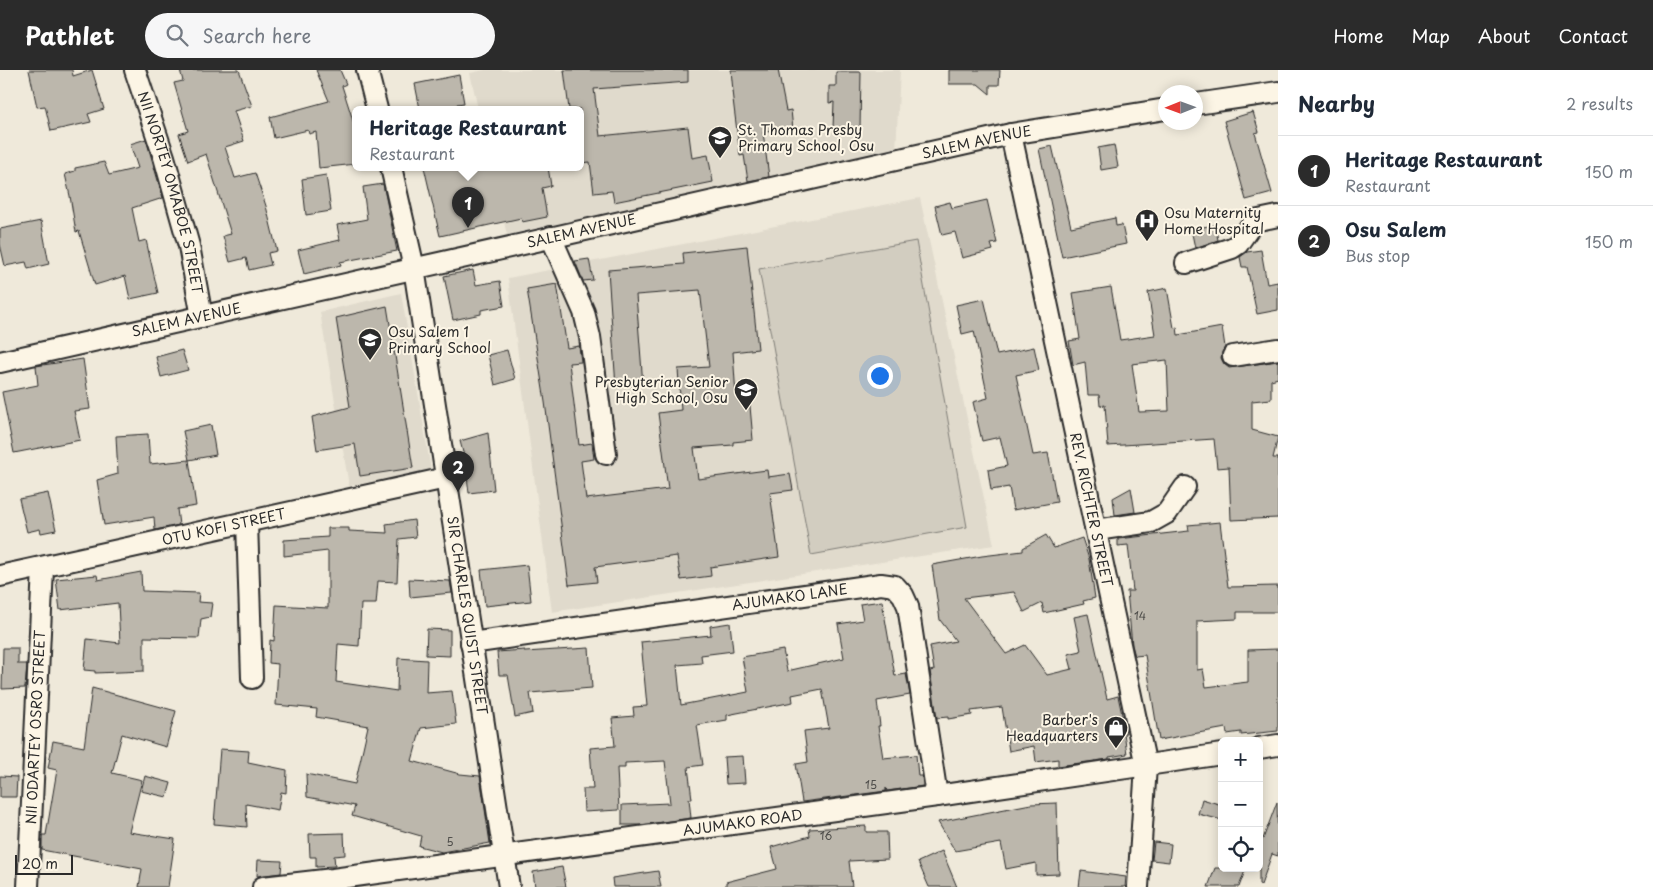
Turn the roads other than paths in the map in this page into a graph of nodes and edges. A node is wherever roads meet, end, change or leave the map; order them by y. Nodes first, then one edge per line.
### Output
1 (135, 70) edge
2 (367, 70) edge
3 (1278, 92) edge
4 (1203, 103) edge
5 (376, 106) edge
6 (1158, 110) edge
7 (1010, 134) junction
8 (391, 171) edge
9 (1278, 216) edge
10 (551, 237) junction
11 (1186, 263) dead end
12 (414, 268) junction
13 (202, 317) junction
14 (1278, 349) edge
15 (1233, 356) dead end
16 (0, 362) edge
17 (606, 454) dead end
18 (446, 478) junction
19 (1185, 487) dead end
20 (247, 522) junction
21 (1096, 530) junction
22 (43, 568) junction
23 (0, 576) edge
24 (471, 643) junction
25 (252, 678) dead end
26 (1278, 746) edge
27 (1263, 748) edge
28 (1218, 755) edge
29 (1146, 766) junction
30 (937, 796) junction
31 (504, 856) junction
32 (28, 887) edge
33 (263, 887) edge
34 (509, 887) edge
35 (1138, 887) edge

1 - 13 street, NII NORTEY OMABOE STREET
2 - 5 street
3 - 4 street
6 - 7 street, SALEM AVENUE
7 - 10 street, SALEM AVENUE
7 - 21 street, REV. RICHTER STREET
8 - 12 street, SIR CHARLES QUIST STREET
9 - 11 street
10 - 12 street, SALEM AVENUE
10 - 17 street
12 - 13 street, SALEM AVENUE
12 - 18 street, SIR CHARLES QUIST STREET
13 - 16 street, SALEM AVENUE
14 - 15 street
18 - 20 street, OTU KOFI STREET
18 - 24 street, SIR CHARLES QUIST STREET
19 - 21 street
20 - 22 street, OTU KOFI STREET
20 - 25 street
21 - 29 street, REV. RICHTER STREET
22 - 23 street, OTU KOFI STREET
22 - 32 street, NII ODARTEY OSRO STREET
24 - 30 street, AJUMAKO LANE
24 - 31 street, SIR CHARLES QUIST STREET
26 - 27 street
28 - 29 street, AJUMAKO ROAD
29 - 30 street, AJUMAKO ROAD
29 - 35 street, REV. RICHTER STREET
30 - 31 street, AJUMAKO ROAD
31 - 33 street, AJUMAKO ROAD
31 - 34 street, SIR CHARLES QUIST STREET

